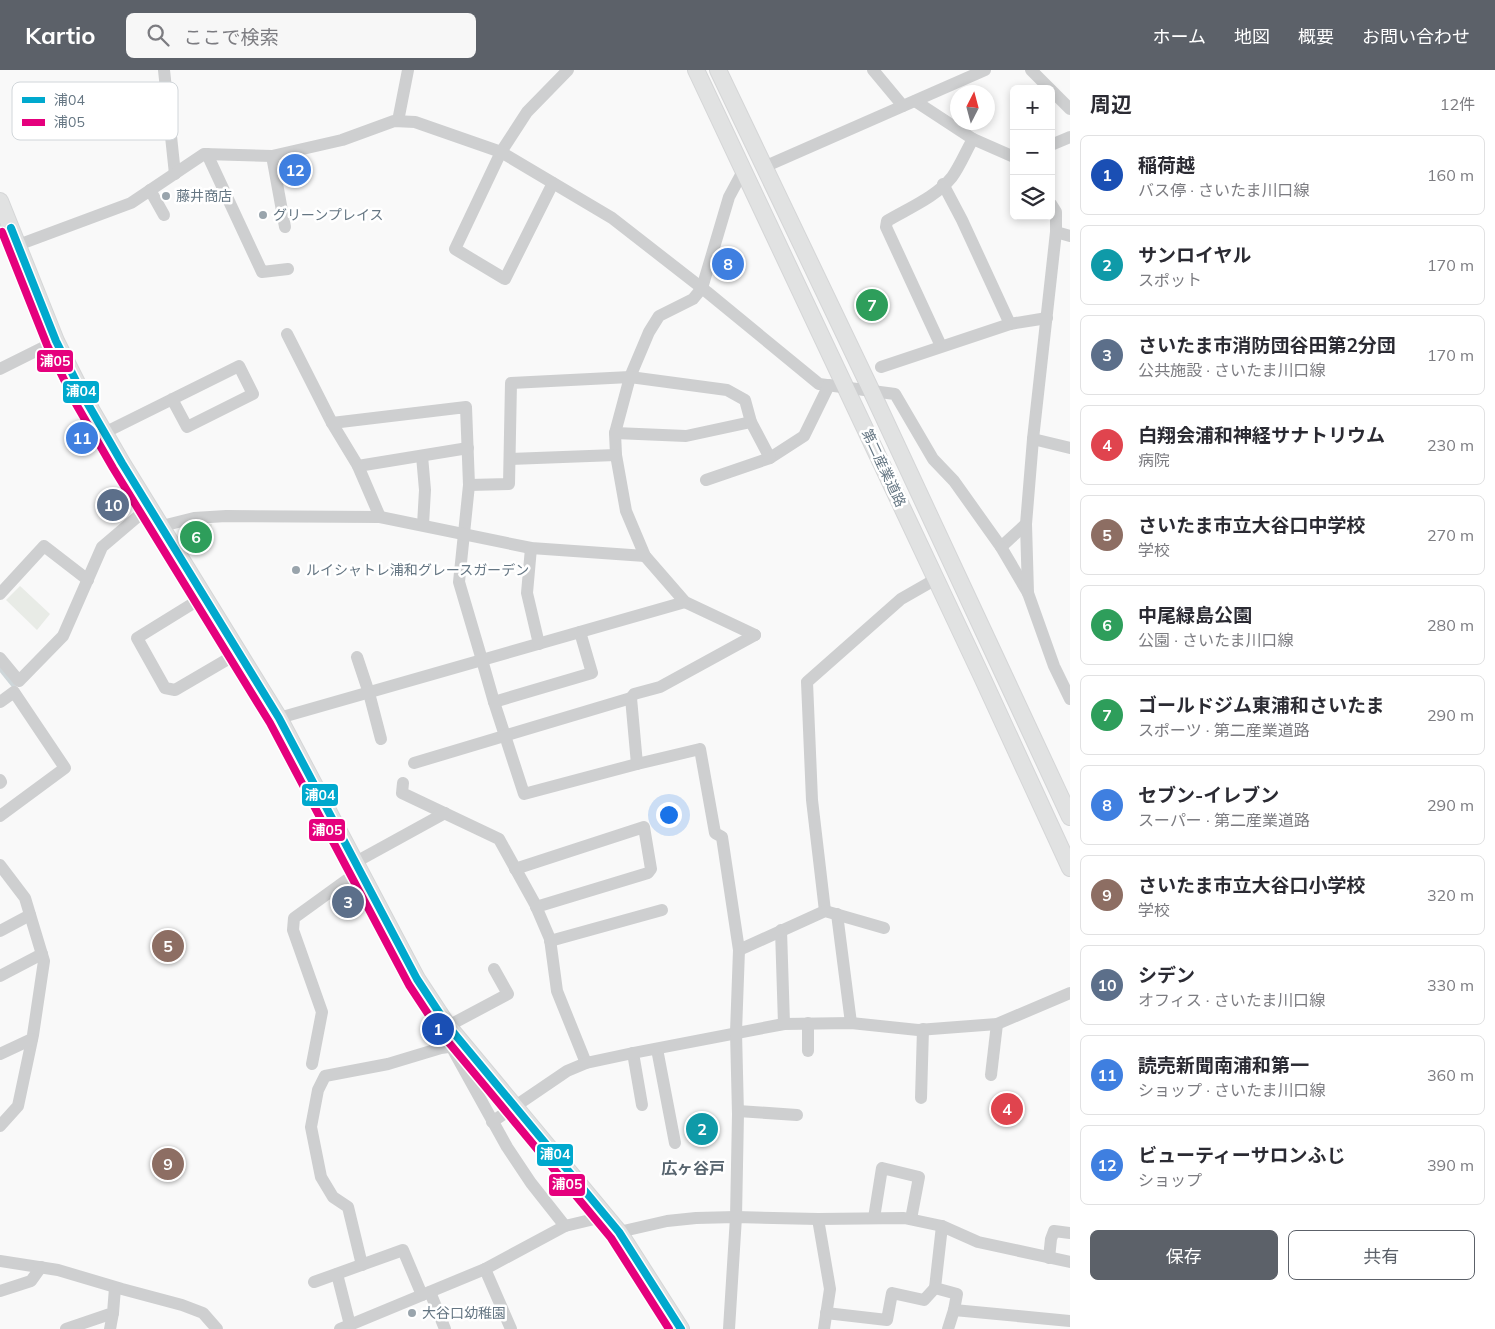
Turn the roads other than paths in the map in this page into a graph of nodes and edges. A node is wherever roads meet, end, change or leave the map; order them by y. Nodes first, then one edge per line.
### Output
1 (408, 70) edge
2 (568, 70) edge
3 (696, 70) edge
4 (718, 70) edge
5 (873, 70) edge
6 (985, 70) edge
7 (1031, 70) edge
8 (1047, 85) edge
9 (1055, 93) edge
10 (909, 104) junction
11 (1070, 108) edge
12 (398, 121) junction
13 (1070, 137) edge
14 (974, 139) junction
15 (171, 140) edge
16 (1055, 143) edge
17 (501, 152) junction
18 (207, 154) junction
19 (1010, 155) edge
20 (272, 156) junction
21 (764, 167) junction
22 (744, 171) junction
23 (175, 174) junction
24 (553, 183) junction
25 (943, 184) junction
26 (150, 190) junction
27 (0, 201) edge
28 (1055, 210) edge
29 (164, 215) dead end
30 (5, 227) edge
31 (285, 227) dead end
32 (1056, 232) junction
33 (1070, 236) edge
34 (18, 244) junction
35 (288, 268) dead end
36 (702, 288) junction
37 (1047, 318) junction
38 (1010, 324) junction
39 (287, 334) dead end
40 (56, 341) junction
41 (941, 346) junction
42 (881, 367) dead end
43 (0, 369) edge
44 (630, 377) junction
45 (829, 385) junction
46 (846, 388) junction
47 (871, 390) junction
48 (172, 399) junction
49 (751, 422) junction
50 (332, 423) junction
51 (104, 433) junction
52 (615, 433) junction
53 (1033, 439) junction
54 (468, 448) junction
55 (1070, 448) edge
56 (616, 455) junction
57 (422, 456) junction
58 (510, 458) junction
59 (770, 458) junction
60 (358, 466) junction
61 (706, 480) dead end
62 (469, 485) junction
63 (149, 507) junction
64 (380, 517) junction
65 (1026, 524) junction
66 (423, 525) junction
67 (162, 526) junction
68 (463, 534) junction
69 (1001, 547) junction
70 (532, 548) junction
71 (646, 556) junction
72 (936, 579) junction
73 (88, 580) junction
74 (0, 594) edge
75 (1028, 594) junction
76 (205, 596) junction
77 (685, 602) junction
78 (580, 632) junction
79 (539, 644) junction
80 (240, 652) junction
81 (357, 657) dead end
82 (0, 658) edge
83 (482, 660) junction
84 (369, 693) junction
85 (1069, 694) edge
86 (631, 698) junction
87 (0, 702) edge
88 (494, 702) junction
89 (279, 718) junction
90 (504, 735) junction
91 (381, 739) dead end
92 (414, 763) dead end
93 (637, 764) junction
94 (403, 783) dead end
95 (445, 813) junction
96 (0, 816) edge
97 (1070, 817) edge
98 (0, 865) edge
99 (356, 867) junction
100 (1070, 868) edge
101 (515, 869) junction
102 (536, 908) junction
103 (662, 910) dead end
104 (831, 913) junction
105 (30, 915) junction
106 (884, 928) dead end
107 (781, 930) junction
108 (0, 931) edge
109 (550, 942) junction
110 (739, 950) junction
111 (42, 954) junction
112 (494, 969) dead end
113 (0, 976) edge
114 (1070, 993) edge
115 (808, 1023) junction
116 (851, 1023) junction
117 (784, 1024) junction
118 (997, 1024) junction
119 (448, 1026) junction
120 (923, 1029) junction
121 (736, 1032) junction
122 (32, 1039) junction
123 (457, 1045) junction
124 (657, 1049) junction
125 (808, 1051) dead end
126 (633, 1053) junction
127 (0, 1054) edge
128 (586, 1063) junction
129 (312, 1064) dead end
130 (991, 1075) dead end
131 (921, 1098) dead end
132 (642, 1105) dead end
133 (516, 1106) junction
134 (738, 1111) junction
135 (797, 1115) dead end
136 (492, 1122) junction
137 (0, 1126) edge
138 (675, 1142) dead end
139 (607, 1216) junction
140 (736, 1217) junction
141 (874, 1218) junction
142 (818, 1219) junction
143 (911, 1219) junction
144 (565, 1226) junction
145 (942, 1226) junction
146 (619, 1232) junction
147 (1070, 1233) edge
148 (1050, 1258) junction
149 (0, 1262) edge
150 (1070, 1262) edge
151 (362, 1265) junction
152 (41, 1268) junction
153 (485, 1270) junction
154 (337, 1274) junction
155 (314, 1282) dead end
156 (115, 1288) junction
157 (935, 1288) junction
158 (0, 1291) edge
159 (426, 1293) junction
160 (954, 1310) junction
161 (113, 1312) junction
162 (826, 1313) junction
163 (1070, 1321) edge
164 (345, 1327) edge
165 (66, 1329) edge
166 (110, 1329) edge
167 (217, 1329) edge
168 (445, 1329) edge
169 (511, 1329) edge
170 (682, 1329) edge
171 (729, 1329) edge
172 (824, 1329) edge
173 (948, 1329) edge

1 - 12 street
2 - 17 street
3 - 22 main road, 第二産業道路
4 - 21 main road, 第二産業道路
5 - 10 street
6 - 10 street
7 - 8 street
9 - 11 street
10 - 14 street
10 - 21 street
12 - 17 street
12 - 20 street
13 - 16 street
14 - 19 street
14 - 25 street
15 - 23 street
17 - 24 street
17 - 24 street
18 - 20 street
18 - 23 street
18 - 35 street
20 - 31 street
21 - 47 main road, 第二産業道路
22 - 36 street
22 - 46 main road, 第二産業道路
23 - 26 street
24 - 36 street
25 - 38 street
25 - 41 street
26 - 29 street
26 - 34 street
27 - 30 main road
28 - 32 street
30 - 34 main road
32 - 33 street
32 - 37 street
34 - 40 main road
36 - 44 street
36 - 45 street
37 - 38 street
37 - 53 street
38 - 41 street
39 - 50 street
40 - 43 street
40 - 51 main road
41 - 42 street
44 - 49 street
44 - 52 street
44 - 58 street
45 - 46 street
45 - 59 street
46 - 47 street
46 - 72 main road, 第二産業道路
47 - 69 street
47 - 97 main road, 第二産業道路
48 - 48 street
48 - 51 street
49 - 52 street
49 - 59 street
50 - 54 street
50 - 60 street
51 - 63 main road
52 - 56 street
53 - 55 street
53 - 65 street
54 - 57 street
54 - 62 street
56 - 58 street
56 - 71 street
57 - 60 street
57 - 66 street
58 - 62 street
59 - 61 street
60 - 64 street
62 - 68 street
63 - 67 main road
63 - 73 street
64 - 66 street
64 - 67 street
65 - 69 street
65 - 75 street
66 - 68 street
67 - 76 main road
68 - 70 street
68 - 83 street
69 - 75 street
70 - 71 street
70 - 79 street
71 - 77 street
72 - 100 main road, 第二産業道路
72 - 104 street
73 - 74 street
73 - 82 street
75 - 85 street
76 - 80 main road
76 - 80 street
77 - 78 street
77 - 86 street
78 - 79 street
78 - 88 street
79 - 83 street
80 - 89 main road
81 - 84 street
83 - 84 street
83 - 88 street
84 - 89 street
84 - 91 street
86 - 90 street
86 - 93 street
87 - 96 street
88 - 90 street
89 - 99 main road
90 - 92 street
90 - 93 street
93 - 110 street
94 - 95 street
95 - 99 street
95 - 101 street
98 - 105 street
99 - 119 main road
99 - 129 street
101 - 102 street
101 - 102 street
102 - 109 street
103 - 109 street
104 - 106 street
104 - 107 street
104 - 116 street
105 - 108 street
105 - 111 street
107 - 110 street
107 - 117 street
109 - 128 street
110 - 121 street
111 - 113 street
111 - 122 street
112 - 119 street
114 - 118 street
115 - 116 street
115 - 117 street
115 - 125 street
116 - 120 street
117 - 121 street
118 - 120 street
118 - 130 street
119 - 123 main road
120 - 131 street
121 - 124 street
121 - 134 street
122 - 127 street
122 - 137 street
123 - 133 main road
123 - 136 street
123 - 151 street
124 - 126 street
124 - 138 street
126 - 128 street
126 - 132 street
128 - 133 street
133 - 136 street
133 - 139 main road
134 - 135 street
134 - 140 street
136 - 144 street
139 - 144 street
139 - 146 main road
140 - 142 street
140 - 146 street
140 - 171 street
141 - 142 street
141 - 143 street
141 - 143 street
142 - 162 street
143 - 145 street
144 - 153 street
145 - 148 street
145 - 157 street
146 - 170 main road
147 - 148 street
148 - 150 street
149 - 152 street
151 - 154 street
151 - 159 street
152 - 156 street
152 - 158 street
153 - 159 street
153 - 169 street
154 - 155 street
154 - 164 street
156 - 161 street
156 - 167 street
157 - 160 street
157 - 162 street
159 - 164 street
159 - 168 street
160 - 163 street
160 - 173 street
161 - 165 street
161 - 166 street
162 - 172 street

